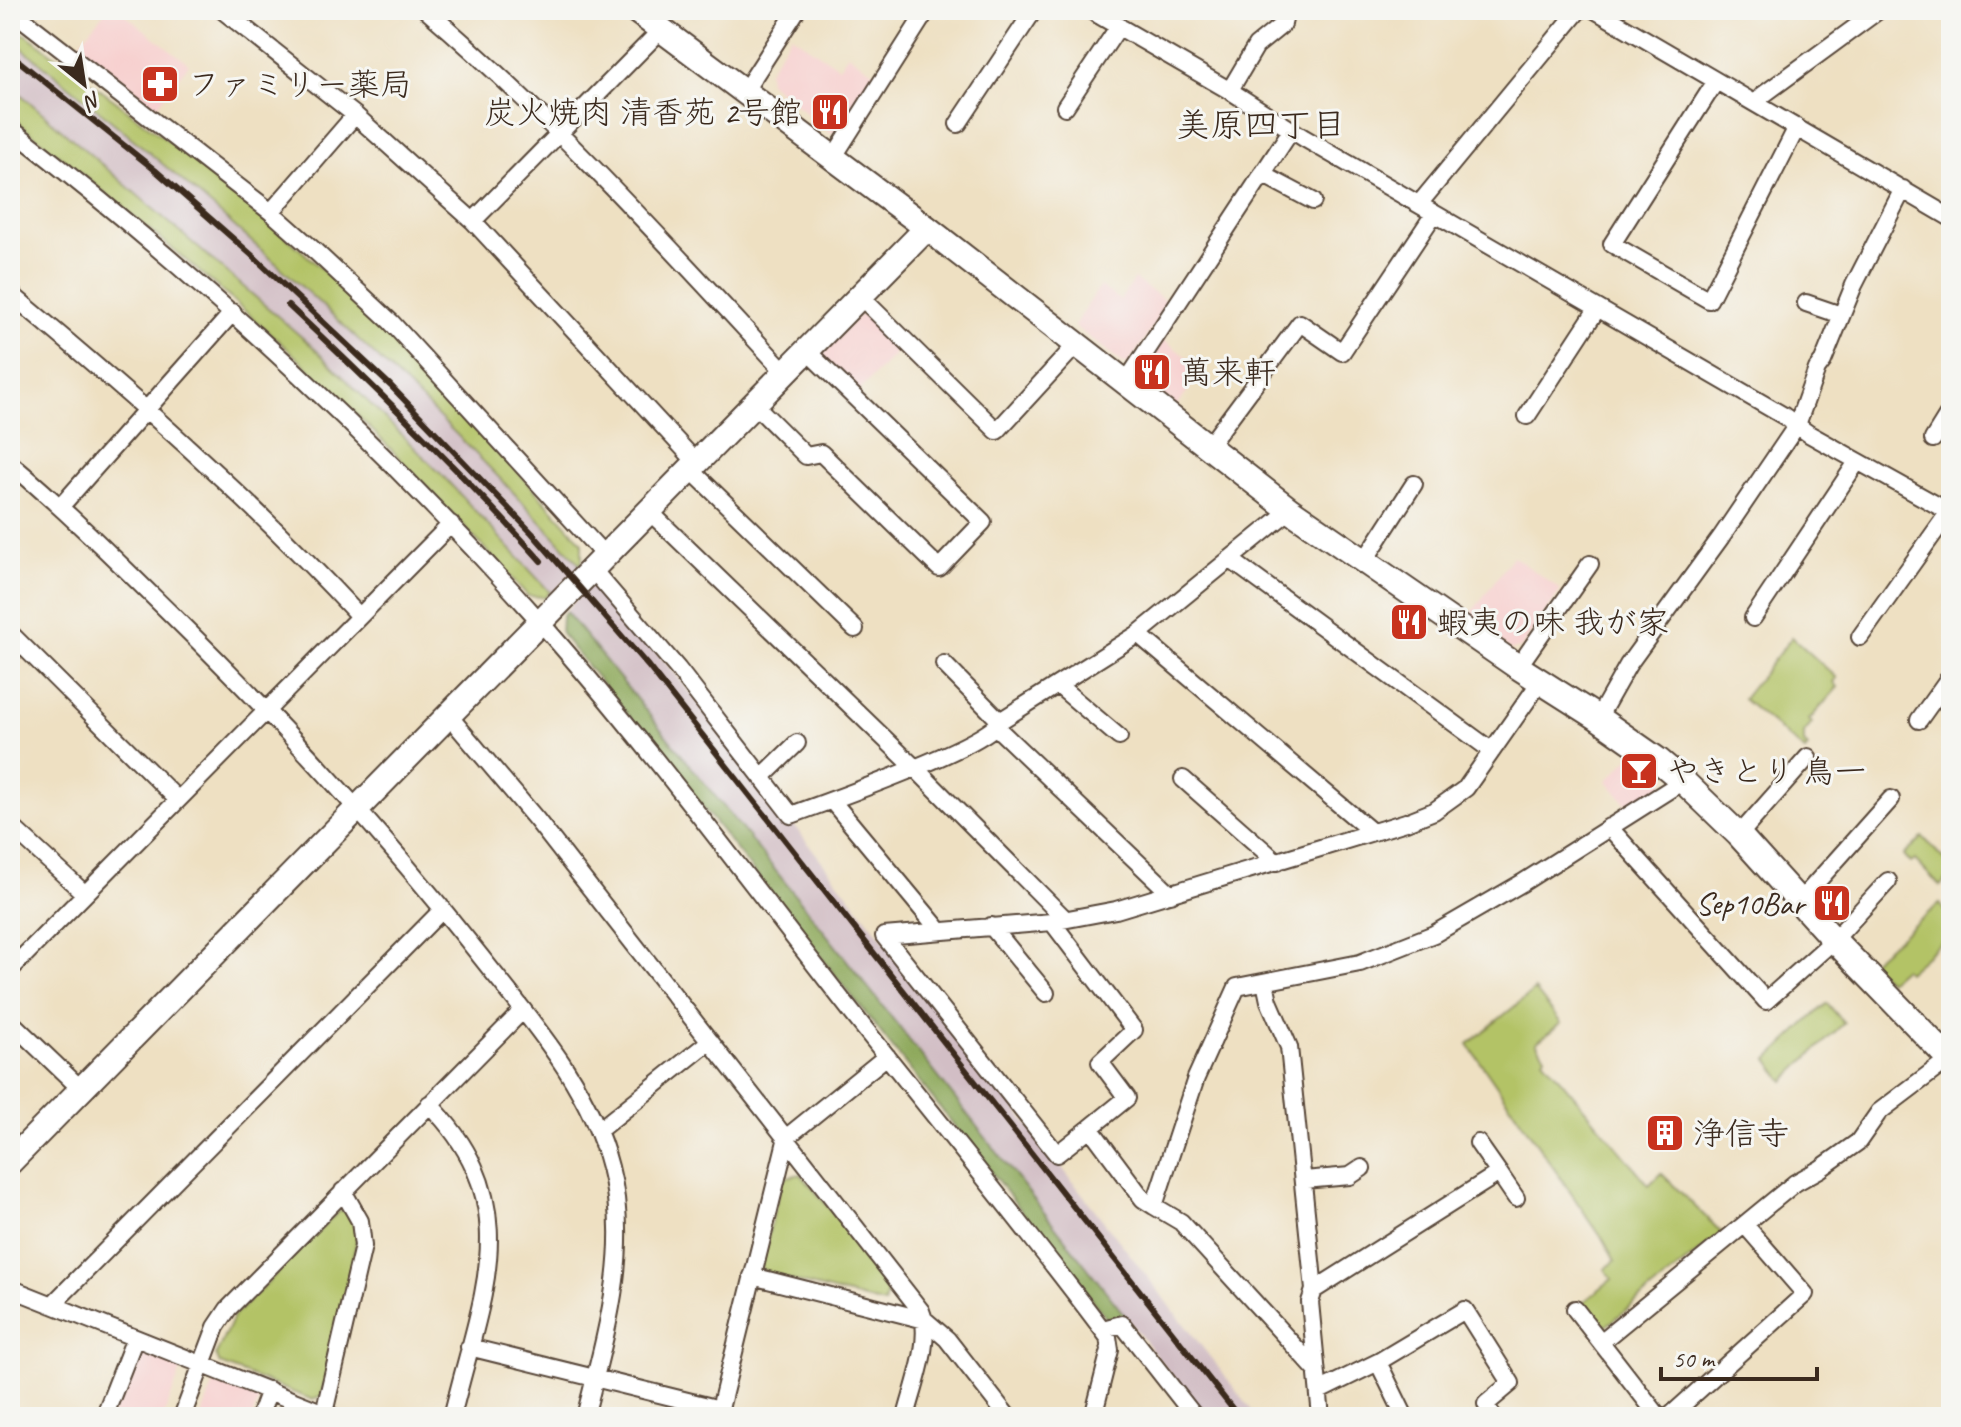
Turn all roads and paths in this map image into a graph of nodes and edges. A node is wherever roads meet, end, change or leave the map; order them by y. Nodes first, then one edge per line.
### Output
1 (222, 10) edge
2 (426, 10) edge
3 (635, 10) edge
4 (797, 10) edge
5 (927, 10) edge
6 (1034, 10) edge
7 (1090, 10) edge
8 (1279, 10) edge
9 (1579, 10) edge
10 (1595, 10) edge
11 (1879, 10) edge
12 (1947, 10) edge
13 (11, 11) edge
14 (1951, 16) edge
15 (1119, 20) edge
16 (661, 30) junction
17 (1716, 81) junction
18 (1230, 90) junction
19 (744, 92) junction
20 (1757, 103) junction
21 (1065, 107) dead end
22 (355, 115) junction
23 (958, 124) dead end
24 (1797, 127) junction
25 (10, 128) edge
26 (1292, 129) junction
27 (561, 133) junction
28 (833, 158) junction
29 (1262, 174) junction
30 (1903, 189) junction
31 (1313, 201) dead end
32 (1419, 204) junction
33 (271, 212) junction
34 (1434, 214) junction
35 (1951, 218) edge
36 (473, 221) junction
37 (927, 228) junction
38 (10, 293) edge
39 (861, 297) junction
40 (1806, 303) dead end
41 (1597, 309) junction
42 (233, 312) junction
43 (1841, 315) junction
44 (1077, 344) junction
45 (808, 352) junction
46 (786, 373) junction
47 (1126, 382) junction
48 (755, 405) junction
49 (148, 409) junction
50 (1951, 410) edge
51 (1527, 416) dead end
52 (1797, 425) junction
53 (1933, 439) dead end
54 (1208, 447) junction
55 (1857, 462) junction
56 (10, 463) edge
57 (694, 467) junction
58 (1414, 484) dead end
59 (61, 506) junction
60 (1290, 510) junction
61 (650, 512) junction
62 (1950, 513) edge
63 (451, 524) junction
64 (1231, 560) junction
65 (1365, 560) junction
66 (600, 563) junction
67 (1590, 564) dead end
68 (359, 616) junction
69 (1753, 618) dead end
70 (541, 623) junction
71 (855, 629) dead end
72 (10, 633) edge
73 (1138, 634) junction
74 (1860, 637) dead end
75 (944, 664) dead end
76 (1518, 667) junction
77 (1951, 675) edge
78 (1540, 682) junction
79 (1059, 686) junction
80 (267, 709) junction
81 (449, 716) junction
82 (1598, 718) junction
83 (1919, 720) dead end
84 (998, 724) junction
85 (1119, 737) dead end
86 (797, 743) dead end
87 (1492, 751) junction
88 (1808, 757) dead end
89 (914, 767) junction
90 (763, 776) junction
91 (1183, 779) dead end
92 (1683, 781) junction
93 (177, 799) junction
94 (1891, 799) dead end
95 (832, 801) junction
96 (358, 808) junction
97 (10, 825) edge
98 (1609, 827) junction
99 (1372, 832) junction
100 (1739, 835) junction
101 (1277, 862) junction
102 (1888, 881) dead end
103 (85, 894) junction
104 (1171, 894) junction
105 (1799, 902) junction
106 (443, 909) junction
107 (1059, 920) junction
108 (991, 926) junction
109 (940, 931) junction
110 (1834, 940) junction
111 (10, 970) edge
112 (1265, 982) junction
113 (1046, 993) dead end
114 (523, 1010) junction
115 (10, 1021) edge
116 (710, 1041) junction
117 (887, 1056) junction
118 (1950, 1060) edge
119 (82, 1090) junction
120 (429, 1104) junction
121 (1090, 1128) junction
122 (599, 1130) junction
123 (787, 1137) junction
124 (1478, 1143) dead end
125 (10, 1162) edge
126 (1362, 1168) dead end
127 (1499, 1173) junction
128 (1304, 1180) junction
129 (343, 1191) junction
130 (1516, 1198) dead end
131 (1154, 1206) junction
132 (1745, 1225) junction
133 (752, 1276) junction
134 (10, 1288) edge
135 (1314, 1290) junction
136 (52, 1305) junction
137 (1575, 1309) dead end
138 (925, 1320) junction
139 (1103, 1329) junction
140 (135, 1338) junction
141 (1601, 1342) junction
142 (469, 1347) junction
143 (1378, 1362) junction
144 (202, 1364) junction
145 (1316, 1370) junction
146 (594, 1379) junction
147 (269, 1390) junction
148 (1319, 1391) junction
149 (719, 1413) edge
150 (329, 1415) edge
151 (104, 1417) edge
152 (182, 1417) edge
153 (259, 1417) edge
154 (452, 1417) edge
155 (585, 1417) edge
156 (906, 1417) edge
157 (1008, 1417) edge
158 (1093, 1417) edge
159 (1195, 1417) edge
160 (1321, 1417) edge
161 (1405, 1417) edge
162 (1493, 1417) edge
163 (1659, 1417) edge
164 (1669, 1417) edge

1 - 22 street
2 - 27 street
3 - 16 street
4 - 19 street
5 - 28 street
6 - 23 street
7 - 15 street
8 - 18 street
9 - 32 street
10 - 17 street
11 - 20 street
12 - 14 street
13 - 33 street
15 - 18 street
15 - 21 street
16 - 19 street
16 - 27 street
17 - 20 street
17 - 24 street
18 - 26 street
19 - 28 street
20 - 24 street
22 - 33 street
22 - 36 street
24 - 30 street
25 - 42 street
26 - 29 street
26 - 32 street
27 - 36 street
27 - 46 street
28 - 37 street
29 - 31 street
29 - 47 street
30 - 35 street
30 - 43 street
32 - 34 street
33 - 66 street
34 - 41 street
34 - 54 street
36 - 57 street
37 - 39 street
37 - 44 street
38 - 49 street
39 - 44 street
39 - 45 street
40 - 43 street
41 - 51 street
41 - 52 street
42 - 49 street
42 - 63 street
43 - 52 street
44 - 47 street
45 - 46 street
45 - 48 street
46 - 48 street
47 - 54 street
48 - 57 street
49 - 59 street
49 - 68 street
50 - 53 street
52 - 55 street
52 - 82 street
54 - 60 street
55 - 62 street
55 - 69 street
56 - 59 street
57 - 61 street
57 - 71 street
58 - 65 street
59 - 80 street
60 - 64 street
60 - 65 street
61 - 66 street
61 - 89 street
62 - 74 street
63 - 68 street
63 - 70 street
64 - 73 street
64 - 87 street
65 - 76 street
66 - 70 street
66 - 90 street
67 - 76 street
68 - 80 street
70 - 81 street
70 - 117 street
72 - 93 street
73 - 79 street
73 - 99 street
75 - 84 street
76 - 78 street
77 - 83 street
78 - 82 street
78 - 87 street
79 - 84 street
79 - 85 street
80 - 93 street
80 - 96 street
81 - 96 street
81 - 116 street
82 - 92 street
84 - 89 street
84 - 104 street
86 - 90 street
87 - 99 street
88 - 100 street
89 - 95 street
89 - 107 street
90 - 95 street
91 - 101 street
92 - 98 street
92 - 100 street
93 - 103 street
94 - 105 street
95 - 109 street
96 - 106 street
96 - 119 street
97 - 103 street
98 - 110 street
98 - 112 street
99 - 101 street
100 - 105 street
101 - 104 street
102 - 110 street
103 - 111 street
104 - 107 street
105 - 110 street
106 - 114 street
106 - 136 street
107 - 108 street
107 - 121 street
108 - 109 street
108 - 113 street
109 - 121 street
110 - 118 street
112 - 128 street
112 - 131 street
114 - 120 street
114 - 122 street
115 - 119 street
116 - 122 street
116 - 123 street
117 - 123 street
117 - 139 street
118 - 132 street
119 - 125 street
120 - 129 street
120 - 142 street
121 - 131 street
122 - 146 street
123 - 133 street
123 - 138 street
124 - 127 street
126 - 128 street
127 - 130 street
127 - 135 street
128 - 135 street
129 - 144 street
129 - 150 street
131 - 145 street
132 - 141 street
132 - 164 street
133 - 138 street
133 - 149 street
134 - 136 street
135 - 145 street
136 - 140 street
137 - 141 street
138 - 156 street
138 - 157 street
139 - 158 street
139 - 159 street
140 - 144 street
140 - 151 street
141 - 163 street
142 - 146 street
142 - 154 street
143 - 148 street
143 - 161 street
143 - 162 street
144 - 147 street
144 - 152 street
145 - 148 street
146 - 149 street
146 - 155 street
147 - 150 street
147 - 153 street
148 - 160 street

